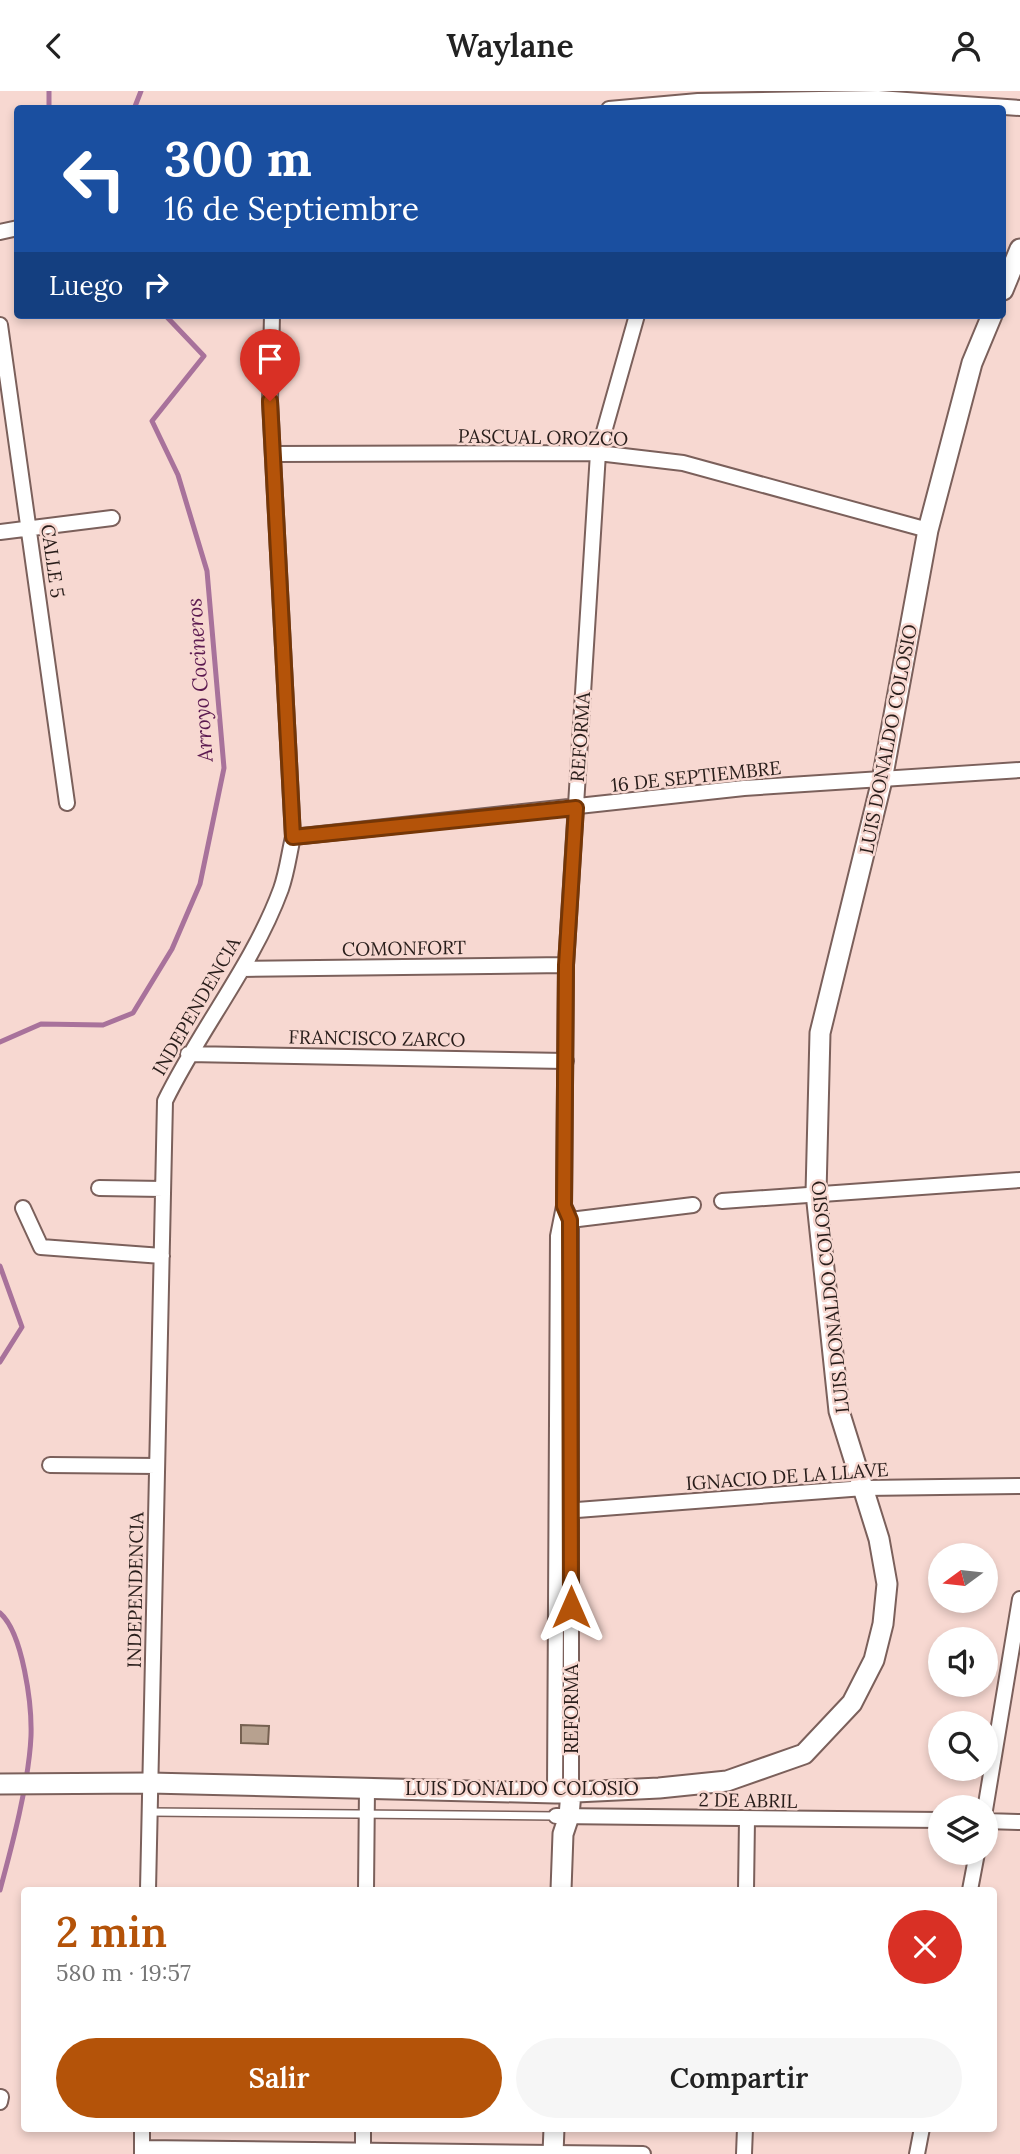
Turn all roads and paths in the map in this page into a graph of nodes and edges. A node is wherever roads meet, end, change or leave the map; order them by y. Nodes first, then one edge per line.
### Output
1 (878, 95) edge
2 (698, 100) edge
3 (649, 105) edge
4 (987, 105) edge
5 (1020, 249) edge
6 (1006, 283) edge
7 (272, 319) edge
8 (636, 319) edge
9 (990, 319) edge
10 (0, 325) edge
11 (598, 453) junction
12 (274, 454) junction
13 (112, 518) dead end
14 (29, 529) junction
15 (928, 530) junction
16 (0, 532) edge
17 (1020, 770) edge
18 (882, 780) junction
19 (67, 803) dead end
20 (576, 808) junction
21 (293, 837) junction
22 (566, 965) junction
23 (242, 969) junction
24 (188, 1054) junction
25 (566, 1061) junction
26 (1020, 1180) edge
27 (99, 1188) dead end
28 (163, 1189) junction
29 (816, 1193) junction
30 (722, 1201) dead end
31 (693, 1205) dead end
32 (23, 1209) dead end
33 (565, 1221) junction
34 (162, 1256) junction
35 (50, 1465) dead end
36 (157, 1466) junction
37 (1020, 1486) edge
38 (864, 1488) junction
39 (563, 1511) junction
40 (1020, 1599) edge
41 (555, 1678) junction
42 (571, 1679) junction
43 (150, 1783) junction
44 (0, 1784) edge
45 (367, 1788) junction
46 (563, 1792) junction
47 (987, 1795) edge
48 (150, 1811) junction
49 (367, 1816) junction
50 (747, 1819) junction
51 (928, 1820) edge
52 (998, 1821) edge
53 (563, 1822) junction
54 (1020, 1822) edge
55 (975, 1865) edge
56 (148, 1887) edge
57 (366, 1887) edge
58 (561, 1887) edge
59 (746, 1887) edge
60 (971, 1887) edge
61 (142, 2132) edge
62 (363, 2132) edge
63 (554, 2132) edge
64 (744, 2132) edge
65 (921, 2132) edge
66 (142, 2151) edge
67 (363, 2152) edge
68 (553, 2153) edge
69 (643, 2154) edge
70 (744, 2154) edge
71 (917, 2154) edge

1 - 2 street
1 - 4 street
2 - 3 street
5 - 6 main road
7 - 12 street, INDEPENDENCIA
8 - 11 street, REFORMA
9 - 15 main road, LUIS DONALDO COLOSIO
10 - 14 street, CALLE 5
11 - 12 street, PASCUAL OROZCO
11 - 15 street, PASCUAL OROZCO
11 - 20 street, REFORMA
12 - 21 street, INDEPENDENCIA
13 - 14 street
14 - 16 street
14 - 19 street, CALLE 5
15 - 18 main road, LUIS DONALDO COLOSIO
17 - 18 street, 16 DE SEPTIEMBRE
18 - 20 street, 16 DE SEPTIEMBRE
18 - 29 main road, LUIS DONALDO COLOSIO
20 - 21 street, 16 DE SEPTIEMBRE
20 - 22 street, REFORMA
21 - 23 street, INDEPENDENCIA
22 - 23 street, COMONFORT
22 - 25 street, REFORMA
23 - 24 street, INDEPENDENCIA
24 - 25 street, FRANCISCO ZARCO
24 - 28 street, INDEPENDENCIA
25 - 33 street, REFORMA
26 - 29 street
27 - 28 street
28 - 34 street, INDEPENDENCIA
29 - 30 street
29 - 38 main road, LUIS DONALDO COLOSIO
31 - 33 street
32 - 34 street
33 - 39 street, REFORMA
34 - 36 street, INDEPENDENCIA
35 - 36 street
36 - 43 street, INDEPENDENCIA
37 - 38 street, IGNACIO DE LA LLAVE
38 - 39 street, IGNACIO DE LA LLAVE
38 - 46 main road, LUIS DONALDO COLOSIO
39 - 41 street, REFORMA
39 - 42 street, REFORMA
40 - 47 street
41 - 42 street
41 - 46 street, REFORMA
42 - 46 street, REFORMA
43 - 44 main road, LUIS DONALDO COLOSIO
43 - 45 main road, LUIS DONALDO COLOSIO
43 - 48 street, INDEPENDENCIA
45 - 46 main road, LUIS DONALDO COLOSIO
45 - 49 street
46 - 53 main road, REFORMA
48 - 49 lane, LUIS DONALDO COLOSIO
48 - 56 street, INDEPENDENCIA
49 - 53 lane, LUIS DONALDO COLOSIO
49 - 57 street
50 - 51 street, 2 DE ABRIL
50 - 53 street, 2 DE ABRIL
50 - 59 street
52 - 54 street
53 - 58 main road, REFORMA
55 - 60 street
61 - 66 street
62 - 67 street
63 - 68 main road
64 - 70 street
65 - 71 street
66 - 67 street
67 - 68 street
68 - 69 street

